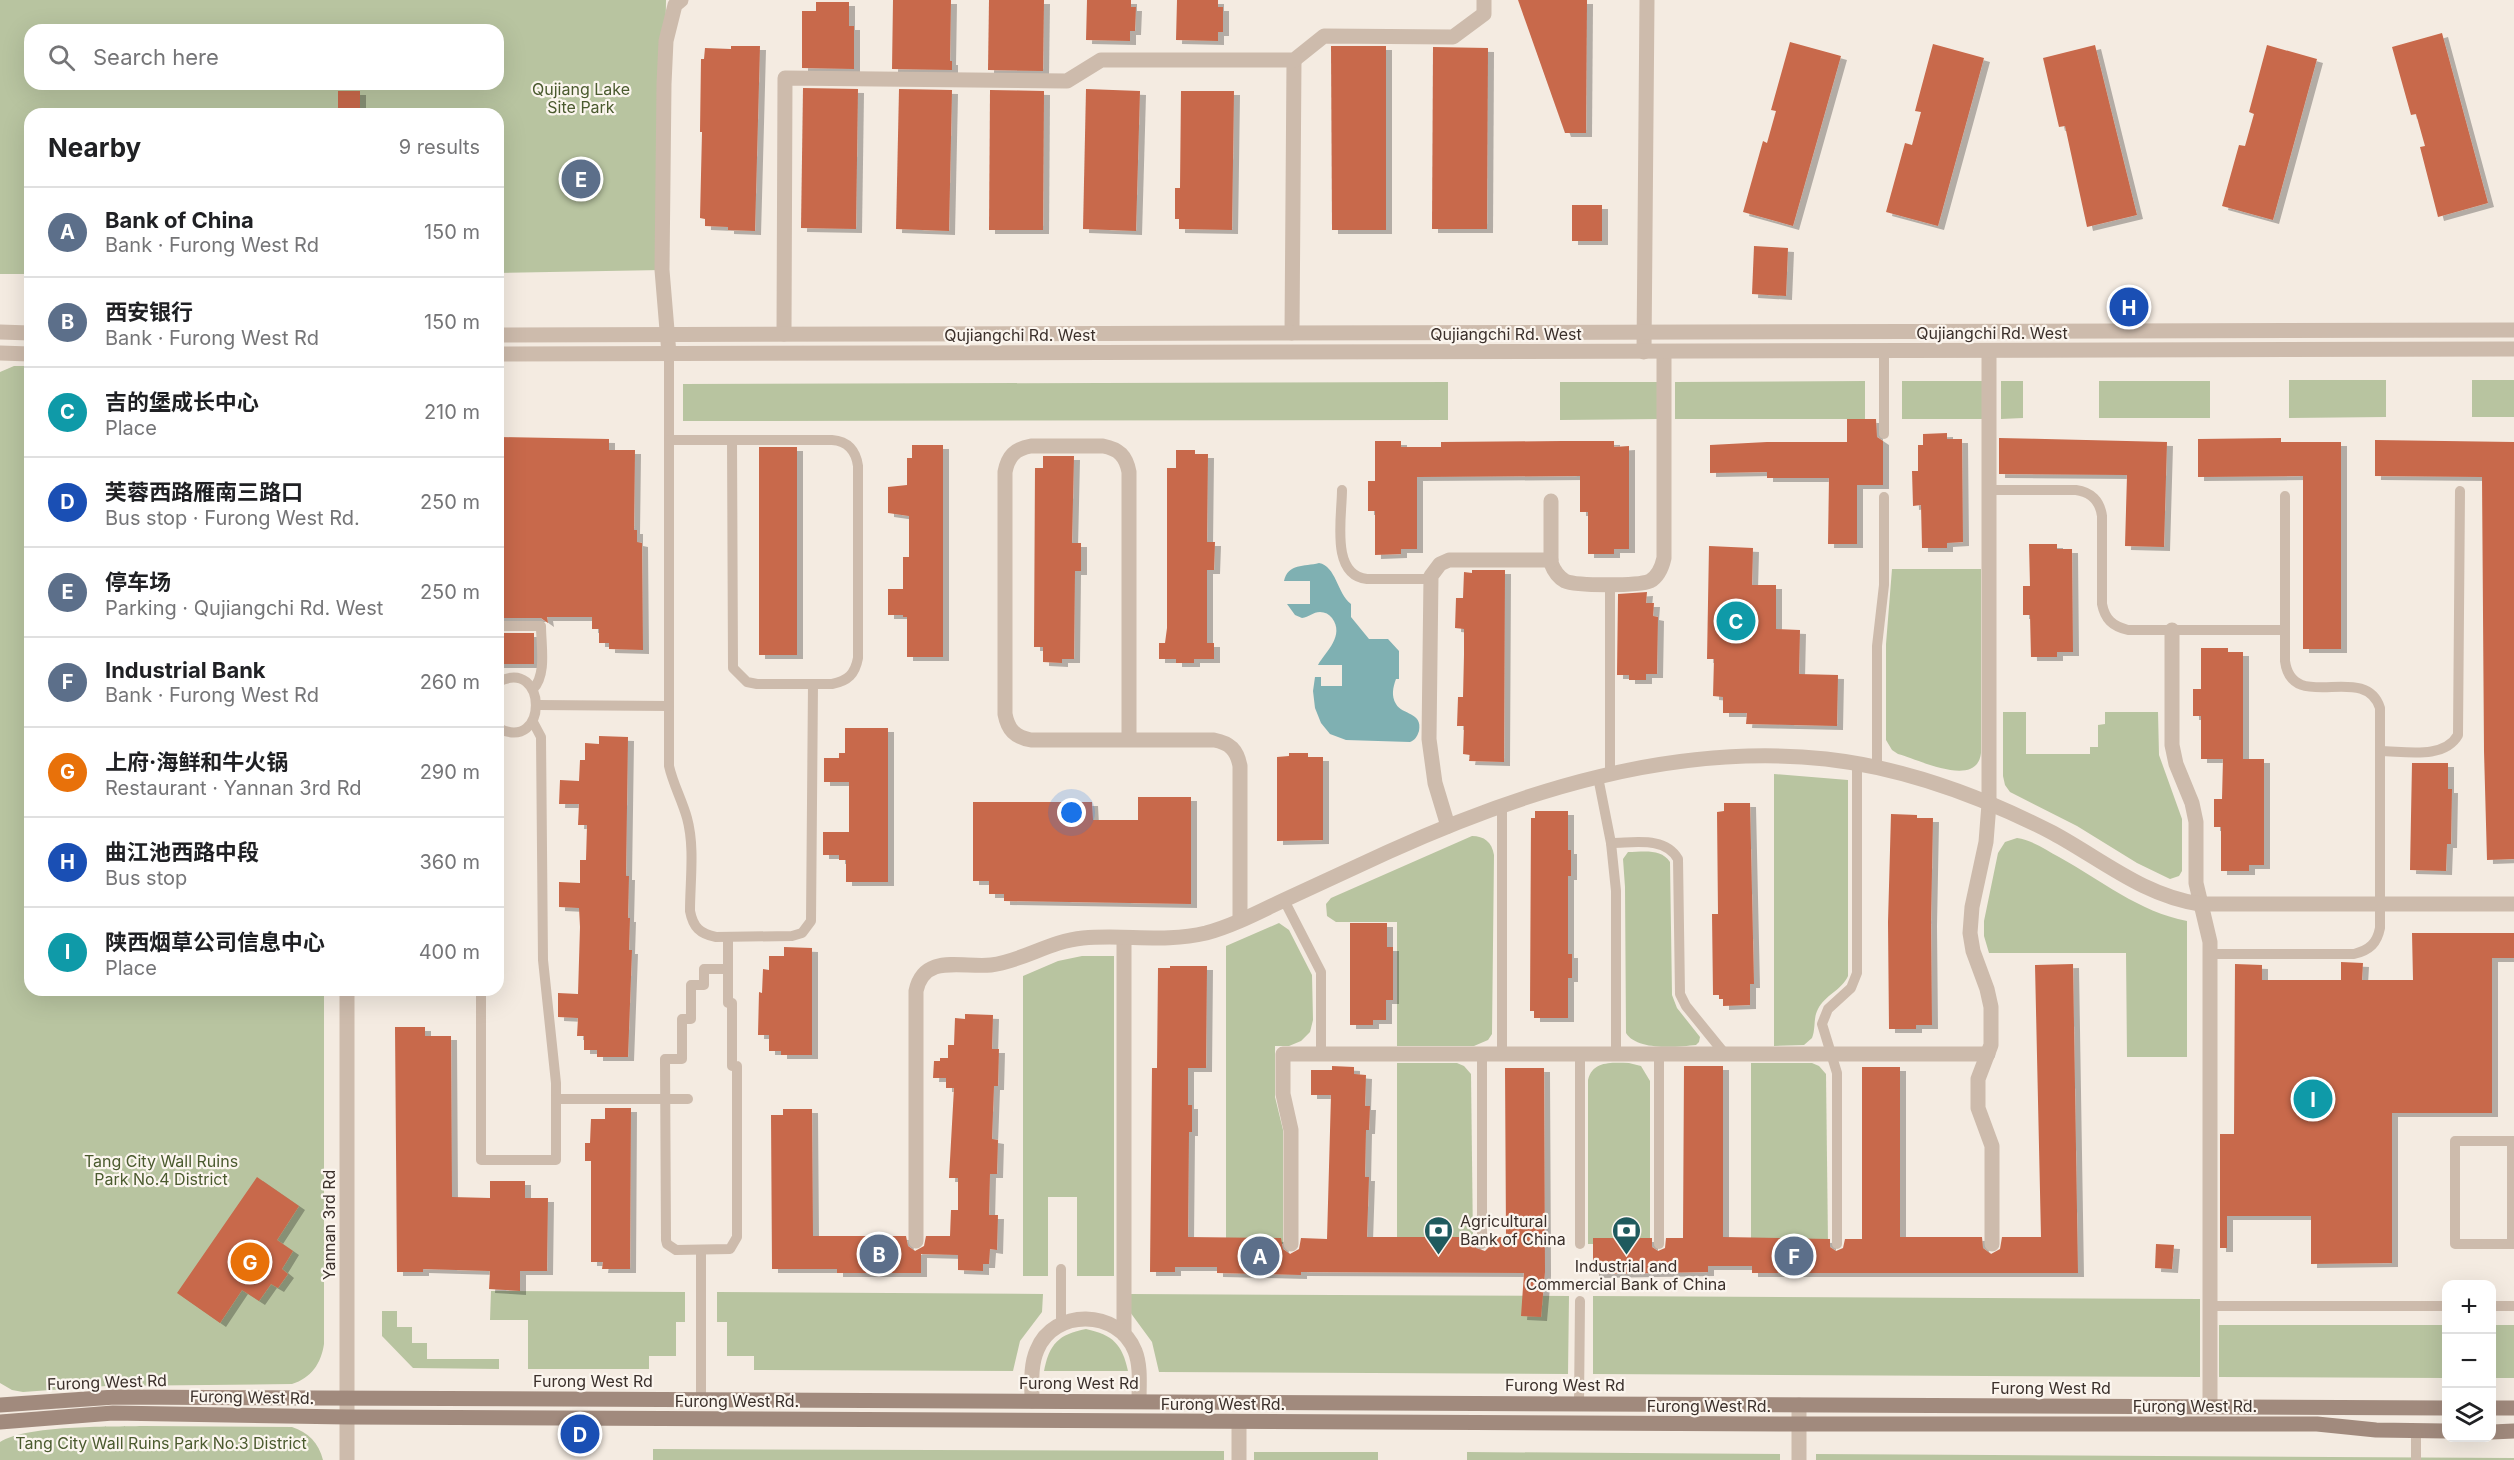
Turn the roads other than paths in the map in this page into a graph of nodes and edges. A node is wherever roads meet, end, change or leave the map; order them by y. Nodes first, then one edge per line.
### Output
1 (681, 0) edge
2 (1484, 0) edge
3 (1647, 0) edge
4 (1294, 60) junction
5 (2514, 330) edge
6 (0, 332) edge
7 (1644, 332) junction
8 (24, 333) edge
9 (1292, 333) junction
10 (669, 334) junction
11 (784, 334) junction
12 (504, 335) edge
13 (2514, 349) edge
14 (1884, 351) junction
15 (1989, 351) junction
16 (1644, 352) junction
17 (1664, 352) junction
18 (0, 353) edge
19 (24, 354) edge
20 (504, 354) edge
21 (669, 354) junction
22 (1884, 434) dead end
23 (669, 440) junction
24 (732, 440) junction
25 (1342, 490) dead end
26 (1989, 490) junction
27 (2460, 491) dead end
28 (2285, 496) dead end
29 (1884, 497) dead end
30 (1551, 501) dead end
31 (1551, 560) junction
32 (1430, 579) junction
33 (1610, 584) junction
34 (504, 626) edge
35 (2172, 630) junction
36 (2285, 630) junction
37 (504, 680) edge
38 (813, 684) junction
39 (532, 689) junction
40 (538, 705) junction
41 (669, 706) junction
42 (532, 722) junction
43 (504, 730) edge
44 (1129, 740) junction
45 (2380, 751) junction
46 (1857, 764) junction
47 (1877, 768) junction
48 (1604, 776) junction
49 (1502, 804) junction
50 (1989, 804) junction
51 (1448, 826) junction
52 (1611, 843) junction
53 (1284, 900) junction
54 (2200, 904) junction
55 (2380, 904) junction
56 (2514, 904) edge
57 (1240, 920) junction
58 (728, 937) junction
59 (1124, 938) junction
60 (2210, 954) junction
61 (728, 969) junction
62 (347, 996) edge
63 (482, 996) edge
64 (1321, 1054) junction
65 (1482, 1054) junction
66 (1502, 1054) junction
67 (1580, 1054) junction
68 (1617, 1054) junction
69 (1659, 1054) junction
70 (1725, 1054) junction
71 (1832, 1054) junction
72 (1988, 1054) junction
73 (556, 1099) junction
74 (665, 1099) junction
75 (688, 1099) dead end
76 (2513, 1141) edge
77 (916, 1241) dead end
78 (1291, 1244) dead end
79 (1482, 1244) dead end
80 (1580, 1244) dead end
81 (1659, 1244) dead end
82 (1837, 1244) dead end
83 (1992, 1244) dead end
84 (2513, 1244) edge
85 (701, 1250) junction
86 (1062, 1269) dead end
87 (1580, 1301) dead end
88 (2210, 1306) junction
89 (2442, 1306) edge
90 (2496, 1306) edge
91 (2514, 1306) edge
92 (1062, 1323) junction
93 (1124, 1334) junction
94 (347, 1398) junction
95 (701, 1399) junction
96 (1032, 1401) junction
97 (1139, 1401) junction
98 (1579, 1404) junction
99 (0, 1405) edge
100 (1798, 1405) junction
101 (2210, 1407) junction
102 (2442, 1408) edge
103 (2496, 1408) edge
104 (2514, 1408) edge
105 (347, 1418) junction
106 (0, 1422) edge
107 (1239, 1422) junction
108 (1798, 1424) junction
109 (2416, 1431) junction
110 (2442, 1431) edge
111 (2514, 1431) edge
112 (2496, 1432) edge
113 (347, 1460) edge
114 (1239, 1460) edge
115 (1798, 1460) edge
116 (2416, 1460) edge

1 - 10 street
2 - 4 street
3 - 7 street
4 - 9 street
4 - 11 street
5 - 7 street, Qujiangchi Rd. West
6 - 8 street
7 - 9 street, Qujiangchi Rd. West
7 - 16 street
9 - 11 street, Qujiangchi Rd. West
10 - 11 street, Qujiangchi Rd. West
10 - 12 street, Qujiangchi Rd. West
10 - 21 street
13 - 15 street, Qujiangchi Rd. West
14 - 15 street, Qujiangchi Rd. West
14 - 17 street, Qujiangchi Rd. West
14 - 22 lane
15 - 26 street
16 - 17 street, Qujiangchi Rd. West
16 - 21 street, Qujiangchi Rd. West
17 - 33 street
18 - 19 street
20 - 21 street, Qujiangchi Rd. West
21 - 23 lane
23 - 24 lane
23 - 41 lane
24 - 38 lane
24 - 38 lane
25 - 32 lane
26 - 35 lane
26 - 50 street
27 - 45 lane
28 - 36 lane
29 - 47 lane
30 - 31 street
31 - 32 street
31 - 33 street
32 - 51 street
33 - 48 lane
34 - 39 lane
35 - 36 lane
35 - 54 street
36 - 45 lane
37 - 39 lane
38 - 58 lane
39 - 40 lane
40 - 41 lane
40 - 42 lane
41 - 58 lane
42 - 43 lane
42 - 73 lane
44 - 44 street
44 - 57 street
45 - 55 lane
46 - 47 street
46 - 48 street
46 - 71 lane
47 - 50 street
48 - 49 street
48 - 52 lane
49 - 51 street
49 - 66 lane
50 - 54 street
50 - 72 street
51 - 53 street
52 - 68 lane
52 - 70 lane
53 - 57 street
53 - 64 lane
54 - 55 street
54 - 60 street
55 - 56 street
55 - 60 lane
57 - 59 street
58 - 61 lane
59 - 77 street
59 - 93 street
60 - 88 street
61 - 74 lane
61 - 85 lane
62 - 94 street, Yannan 3rd Rd
63 - 73 lane
64 - 65 street
64 - 78 street
65 - 66 street
65 - 79 lane
66 - 67 street
67 - 68 street
67 - 80 lane
68 - 69 street
69 - 70 street
69 - 81 lane
70 - 71 street
71 - 72 street
71 - 82 lane
72 - 83 street
73 - 74 lane
74 - 75 lane
74 - 85 lane
76 - 84 lane
76 - 84 lane
85 - 95 lane
86 - 92 lane
87 - 98 lane
88 - 89 lane
88 - 101 street
90 - 91 lane
92 - 93 street
92 - 96 street
93 - 97 street
94 - 95 main road, Furong West Rd
94 - 99 main road, Furong West Rd
94 - 105 street, Yannan 3rd Rd
95 - 96 main road, Furong West Rd
96 - 97 main road, Furong West Rd
97 - 98 main road, Furong West Rd
98 - 100 main road, Furong West Rd
100 - 101 main road, Furong West Rd
100 - 108 street
101 - 102 main road, Furong West Rd
103 - 104 main road
105 - 106 main road, Furong West Rd.
105 - 107 main road, Furong West Rd.
105 - 113 street, Yannan 3rd Rd
107 - 108 main road, Furong West Rd.
107 - 114 street
108 - 109 main road, Furong West Rd.
108 - 115 street
109 - 110 main road, Furong West Rd.
109 - 116 lane
111 - 112 main road

